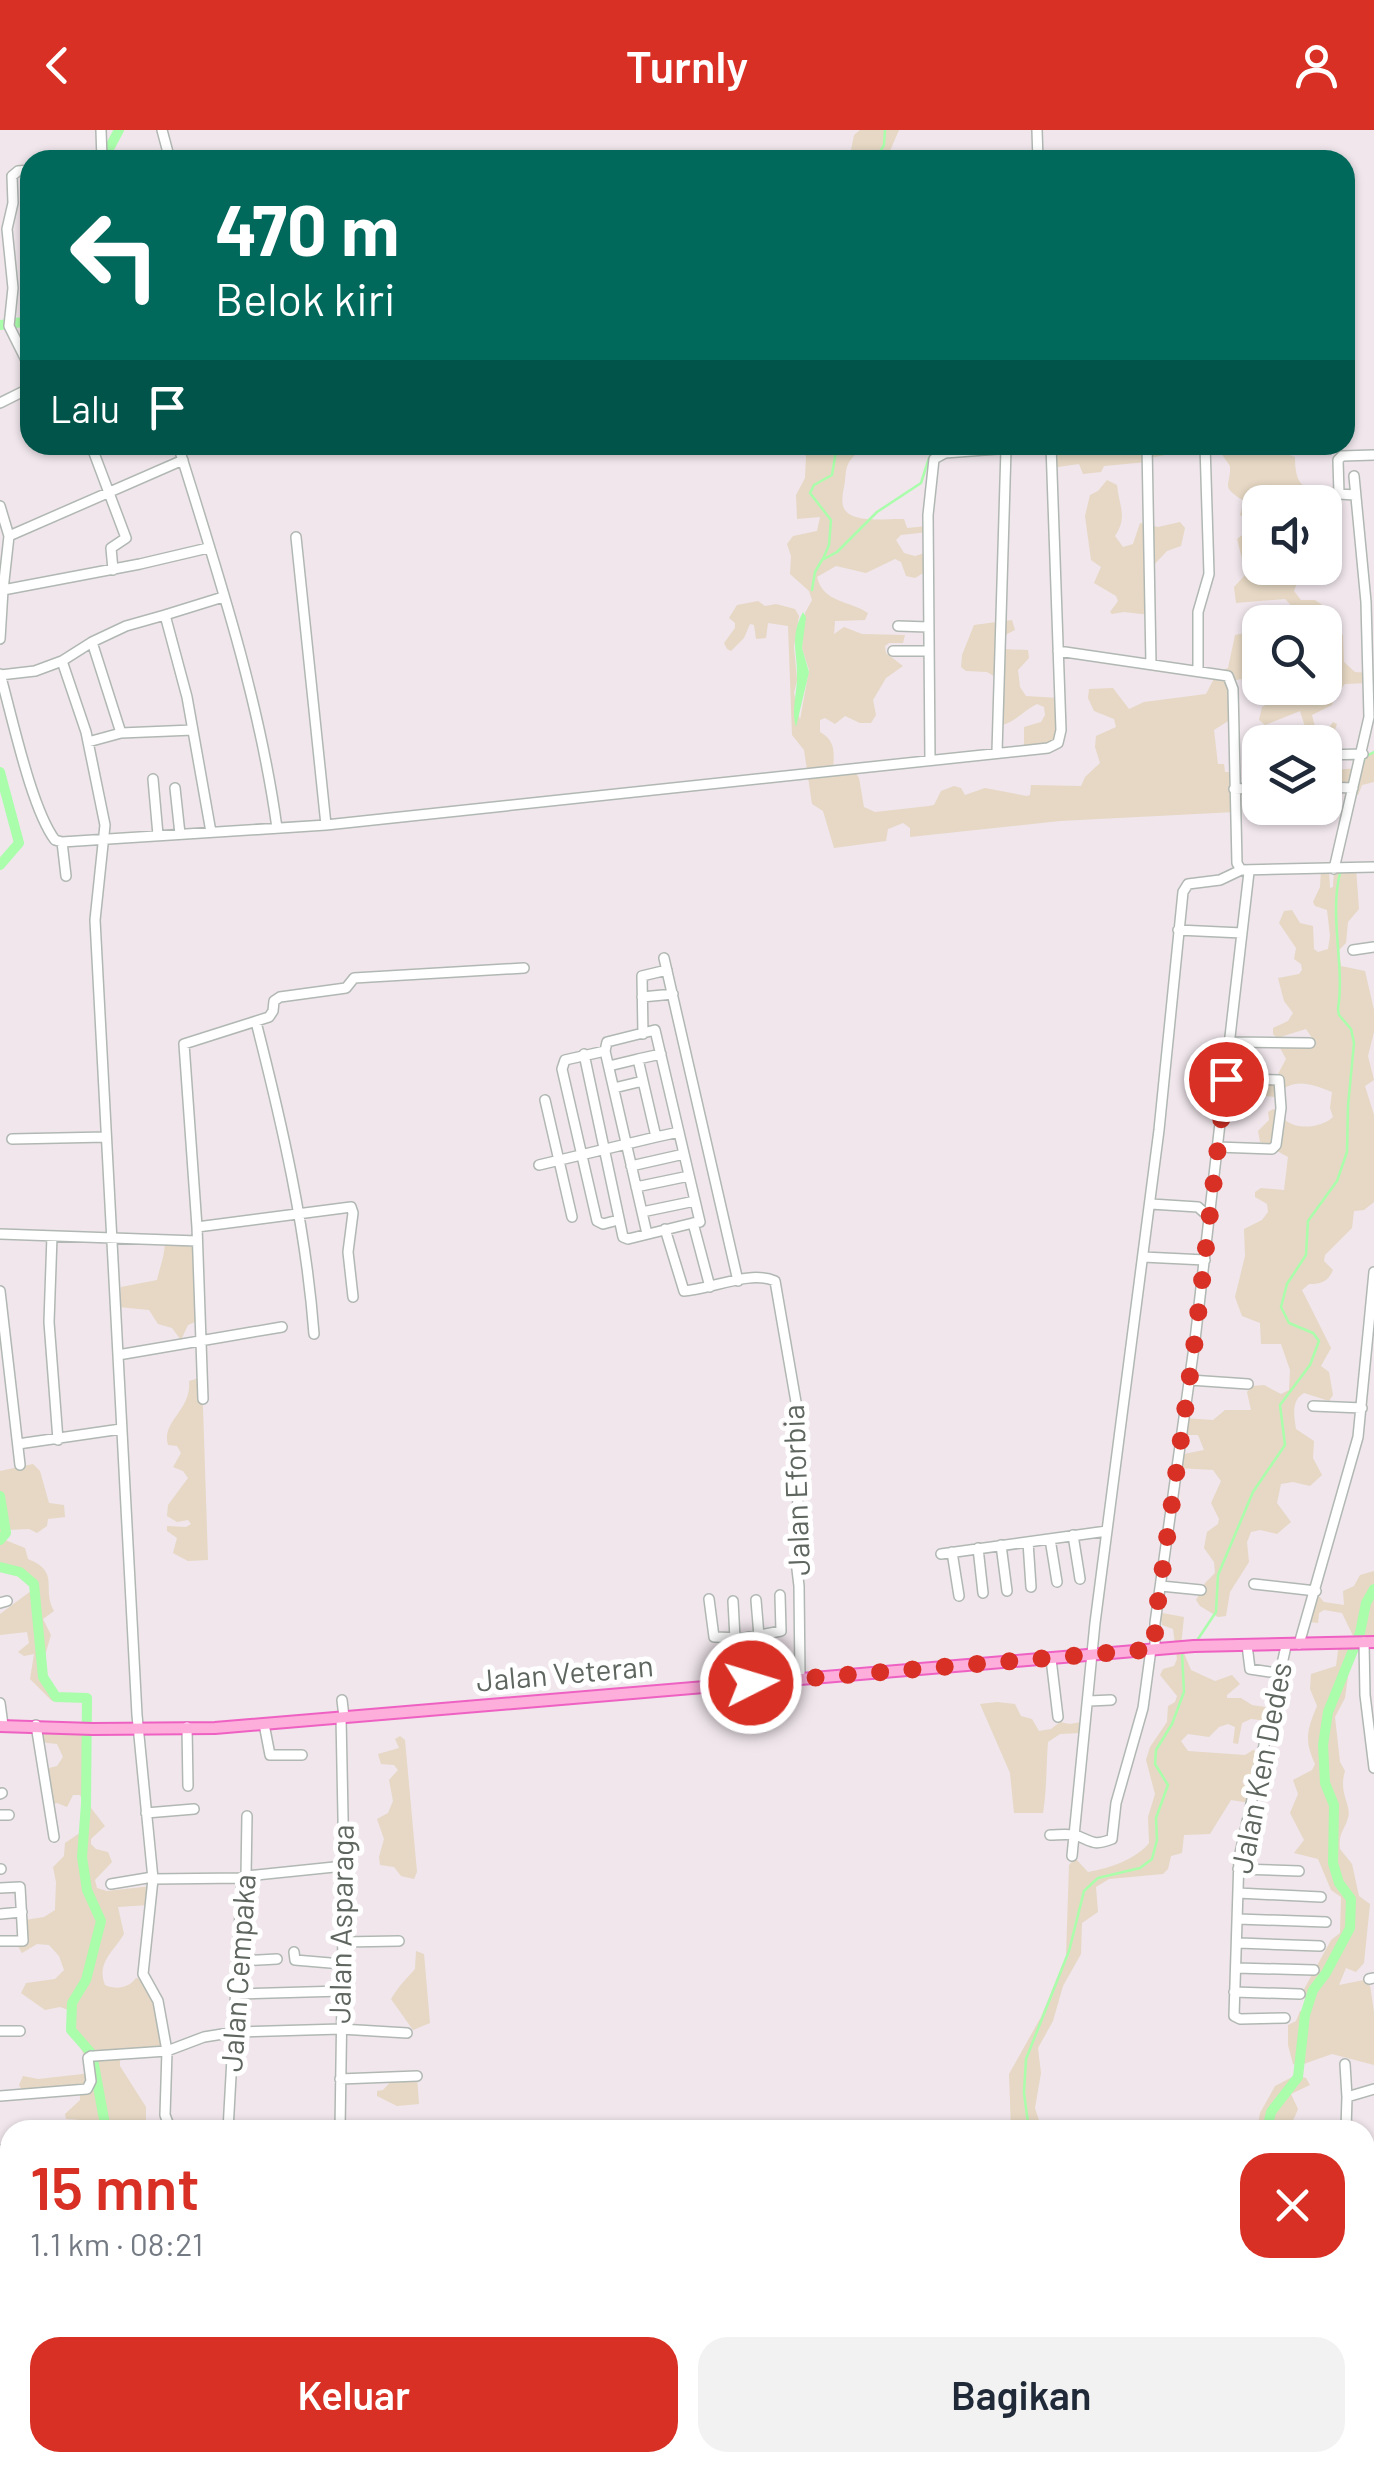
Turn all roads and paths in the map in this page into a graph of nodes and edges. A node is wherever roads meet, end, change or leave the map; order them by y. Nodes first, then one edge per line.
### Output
1 (20, 171) edge
2 (20, 347) edge
3 (94, 455) edge
4 (181, 455) edge
5 (943, 455) edge
6 (1006, 455) edge
7 (1051, 455) edge
8 (1147, 455) edge
9 (1205, 455) edge
10 (1374, 455) edge
11 (183, 460) junction
12 (1354, 476) dead end
13 (109, 493) junction
14 (1355, 495) junction
15 (0, 506) edge
16 (1374, 526) edge
17 (1358, 527) junction
18 (9, 536) junction
19 (296, 536) dead end
20 (208, 548) junction
21 (1374, 564) edge
22 (1362, 565) junction
23 (114, 570) junction
24 (1, 590) edge
25 (223, 597) junction
26 (1370, 613) edge
27 (166, 615) junction
28 (898, 626) dead end
29 (928, 627) junction
30 (0, 639) edge
31 (92, 642) junction
32 (893, 651) dead end
33 (928, 651) junction
34 (1058, 651) junction
35 (62, 662) junction
36 (1150, 664) junction
37 (1198, 670) junction
38 (0, 675) edge
39 (193, 730) junction
40 (121, 733) junction
41 (88, 742) junction
42 (997, 752) junction
43 (1363, 754) junction
44 (1342, 755) edge
45 (930, 760) junction
46 (153, 778) dead end
47 (175, 788) dead end
48 (1342, 788) edge
49 (1354, 788) junction
50 (1234, 789) junction
51 (1242, 789) edge
52 (326, 824) junction
53 (278, 828) junction
54 (211, 832) junction
55 (180, 834) junction
56 (158, 835) junction
57 (105, 838) junction
58 (62, 842) junction
59 (1374, 867) edge
60 (1339, 869) junction
61 (1245, 872) junction
62 (66, 876) dead end
63 (1178, 930) junction
64 (1242, 933) junction
65 (1374, 947) edge
66 (1353, 950) dead end
67 (664, 958) dead end
68 (524, 968) dead end
69 (667, 970) junction
70 (672, 994) junction
71 (642, 997) junction
72 (256, 1022) junction
73 (679, 1024) junction
74 (655, 1030) junction
75 (643, 1034) junction
76 (1230, 1042) junction
77 (1310, 1043) dead end
78 (605, 1050) junction
79 (584, 1054) junction
80 (661, 1054) junction
81 (638, 1058) junction
82 (609, 1066) junction
83 (1226, 1079) junction
84 (643, 1081) junction
85 (614, 1088) junction
86 (545, 1100) dead end
87 (698, 1111) junction
88 (676, 1117) junction
89 (680, 1132) junction
90 (106, 1137) junction
91 (656, 1137) junction
92 (12, 1139) dead end
93 (625, 1144) junction
94 (1217, 1146) junction
95 (604, 1150) junction
96 (684, 1154) junction
97 (582, 1155) junction
98 (559, 1160) junction
99 (540, 1165) dead end
100 (631, 1166) junction
101 (689, 1176) junction
102 (636, 1188) junction
103 (695, 1202) junction
104 (1151, 1204) junction
105 (642, 1212) junction
106 (297, 1213) junction
107 (722, 1216) junction
108 (572, 1217) dead end
109 (1209, 1217) junction
110 (618, 1220) junction
111 (697, 1223) junction
112 (197, 1227) junction
113 (665, 1230) junction
114 (0, 1234) edge
115 (647, 1234) junction
116 (52, 1236) junction
117 (112, 1239) junction
118 (197, 1241) junction
119 (1144, 1256) junction
120 (1205, 1260) junction
121 (1374, 1272) edge
122 (738, 1280) junction
123 (710, 1287) junction
124 (0, 1291) edge
125 (352, 1297) dead end
126 (282, 1326) dead end
127 (314, 1334) dead end
128 (201, 1343) junction
129 (1370, 1352) edge
130 (118, 1355) junction
131 (1190, 1380) junction
132 (1248, 1384) dead end
133 (203, 1399) dead end
134 (1313, 1406) dead end
135 (1362, 1408) junction
136 (121, 1429) junction
137 (58, 1440) junction
138 (18, 1444) junction
139 (20, 1465) dead end
140 (1107, 1531) junction
141 (1073, 1535) junction
142 (1050, 1539) junction
143 (1028, 1542) junction
144 (1001, 1546) junction
145 (978, 1548) junction
146 (1080, 1579) dead end
147 (1056, 1582) dead end
148 (1254, 1584) dead end
149 (1161, 1586) junction
150 (1031, 1587) dead end
151 (1201, 1590) dead end
152 (1007, 1591) dead end
153 (1316, 1591) junction
154 (982, 1592) dead end
155 (780, 1595) dead end
156 (960, 1596) dead end
157 (709, 1600) dead end
158 (756, 1600) dead end
159 (733, 1601) dead end
160 (758, 1636) junction
161 (740, 1638) junction
162 (1362, 1643) edge
163 (1299, 1644) junction
164 (1247, 1645) junction
165 (1286, 1646) junction
166 (1153, 1649) junction
167 (1092, 1656) junction
168 (1050, 1659) junction
169 (1270, 1672) dead end
170 (800, 1679) junction
171 (751, 1683) junction
172 (342, 1700) dead end
173 (1110, 1700) dead end
174 (1088, 1701) junction
175 (0, 1702) edge
176 (342, 1717) junction
177 (1058, 1717) dead end
178 (264, 1724) junction
179 (2, 1726) edge
180 (36, 1726) junction
181 (139, 1726) junction
182 (186, 1727) junction
183 (302, 1755) dead end
184 (1374, 1768) edge
185 (188, 1786) dead end
186 (194, 1809) dead end
187 (146, 1814) junction
188 (247, 1816) dead end
189 (1050, 1835) dead end
190 (1075, 1835) junction
191 (54, 1837) dead end
192 (1072, 1856) dead end
193 (344, 1866) junction
194 (1238, 1869) junction
195 (1299, 1871) dead end
196 (244, 1877) junction
197 (153, 1878) junction
198 (111, 1884) dead end
199 (0, 1888) edge
200 (1238, 1893) junction
201 (1322, 1897) dead end
202 (22, 1912) junction
203 (0, 1914) edge
204 (1238, 1919) junction
205 (1326, 1922) dead end
206 (0, 1941) edge
207 (399, 1941) dead end
208 (343, 1942) junction
209 (1238, 1942) junction
210 (1320, 1946) dead end
211 (294, 1952) dead end
212 (277, 1960) dead end
213 (238, 1961) junction
214 (342, 1964) junction
215 (1236, 1968) junction
216 (1314, 1970) dead end
217 (342, 1991) junction
218 (1234, 1992) junction
219 (236, 1994) junction
220 (1300, 1994) dead end
221 (1285, 2018) dead end
222 (341, 2029) junction
223 (0, 2031) edge
224 (20, 2031) dead end
225 (235, 2032) junction
226 (407, 2033) dead end
227 (167, 2051) junction
228 (1345, 2064) dead end
229 (417, 2076) dead end
230 (340, 2079) junction
231 (1374, 2089) edge
232 (0, 2096) edge
233 (1346, 2096) junction
234 (165, 2120) edge
235 (229, 2120) edge
236 (340, 2120) edge
237 (1346, 2120) edge

1 - 2 street
3 - 13 street
4 - 11 street
5 - 29 street
6 - 42 street
7 - 34 street
8 - 36 street
9 - 37 street
10 - 14 street
11 - 13 street
11 - 20 street
12 - 14 street
13 - 18 street
13 - 23 street
14 - 17 street
15 - 18 street
16 - 17 street
17 - 22 street
18 - 24 street
19 - 52 street
20 - 23 street
20 - 25 street
21 - 22 street
22 - 26 street
23 - 24 street
24 - 30 street
25 - 27 street
25 - 53 street
26 - 43 street
27 - 31 street
27 - 39 street
28 - 29 street
29 - 33 street
31 - 35 street
31 - 40 street
32 - 33 street
33 - 45 street
34 - 36 street
34 - 42 street
35 - 38 street
35 - 41 street
36 - 37 street
37 - 50 street
38 - 58 street
39 - 40 street
39 - 54 street
40 - 41 street
41 - 57 street
42 - 45 street
43 - 44 street
43 - 49 street
45 - 52 street
46 - 56 street
47 - 55 street
48 - 49 street
49 - 60 street
50 - 51 street
50 - 61 street
52 - 53 street
53 - 54 street
54 - 55 street
55 - 56 street
56 - 57 street
57 - 58 street
57 - 90 street
58 - 62 street
59 - 60 street
60 - 61 street
61 - 63 street
61 - 64 street
63 - 64 street
63 - 104 street
64 - 76 street
65 - 66 street
67 - 69 street
68 - 72 street
69 - 70 street
69 - 71 street
70 - 71 street
70 - 73 street
71 - 75 street
72 - 106 street
72 - 112 street
73 - 74 street
73 - 87 street
74 - 75 street
74 - 80 street
75 - 78 street
76 - 77 street
76 - 83 street
78 - 79 street
78 - 82 street
79 - 95 street
79 - 97 street
80 - 81 street
80 - 88 street
81 - 82 street
81 - 84 street
82 - 85 street
83 - 94 street
83 - 94 street
84 - 85 street
84 - 91 street
85 - 93 street
86 - 98 street
87 - 88 street
87 - 107 street
88 - 89 street
89 - 91 street
89 - 96 street
90 - 92 street
90 - 117 street
91 - 93 street
93 - 95 street
93 - 100 street
94 - 109 street
95 - 97 street
95 - 110 street
96 - 100 street
96 - 101 street
97 - 98 street
97 - 110 street
98 - 99 street
98 - 108 street
100 - 102 street
101 - 102 street
101 - 103 street
102 - 105 street
103 - 105 street
103 - 111 street
104 - 109 street
104 - 119 street
105 - 115 street
106 - 112 street
106 - 125 street
106 - 127 street
107 - 111 street
107 - 122 street
109 - 120 street
110 - 115 street
111 - 113 street
111 - 123 street
112 - 118 street
113 - 115 street
113 - 123 street
114 - 116 street
116 - 117 street
116 - 137 street
117 - 118 street
117 - 130 street
118 - 128 street
119 - 120 street
119 - 140 street
120 - 131 street
121 - 129 street
122 - 123 street
122 - 170 street, Jalan Eforbia
124 - 138 street
126 - 128 street
128 - 130 street
128 - 133 street
129 - 135 street
130 - 136 street
131 - 132 street
131 - 149 street
134 - 135 street
135 - 153 street
136 - 137 street
136 - 181 street
137 - 138 street
138 - 139 street
140 - 141 street
140 - 167 street
141 - 142 street
141 - 146 street
142 - 143 street
142 - 147 street
143 - 144 street
143 - 150 street
144 - 145 street
144 - 152 street
145 - 154 street
145 - 156 street
148 - 153 street
149 - 151 street
149 - 166 street
153 - 163 street
155 - 160 street
157 - 161 street
158 - 160 street
159 - 161 street
160 - 161 street
161 - 171 street
162 - 163 main road, Jalan Veteran
162 - 184 street
163 - 165 main road, Jalan Veteran
164 - 165 main road, Jalan Veteran
164 - 166 main road, Jalan Veteran
164 - 169 street
165 - 194 street, Jalan Ken Dedes
166 - 167 main road, Jalan Veteran
166 - 190 street
167 - 168 main road, Jalan Veteran
167 - 174 street
168 - 170 main road, Jalan Veteran
168 - 177 street
170 - 171 main road, Jalan Veteran
171 - 176 main road, Jalan Veteran
172 - 176 street, Jalan Asparaga
173 - 174 street
174 - 190 street
175 - 179 street
176 - 178 main road, Jalan Veteran
176 - 193 street, Jalan Asparaga
178 - 182 main road, Jalan Veteran
178 - 183 street
179 - 180 main road, Jalan Veteran
180 - 181 main road, Jalan Veteran
180 - 191 street
181 - 182 main road, Jalan Veteran
181 - 187 street
182 - 185 street
186 - 187 street
187 - 197 street
188 - 196 street, Jalan Cempaka
189 - 190 street
190 - 192 street
193 - 196 street
193 - 208 street, Jalan Asparaga
194 - 195 street
194 - 200 street, Jalan Ken Dedes
196 - 197 street
196 - 213 street, Jalan Cempaka
197 - 198 street
197 - 227 street
199 - 202 street
200 - 201 street
200 - 204 street, Jalan Ken Dedes
202 - 203 street
202 - 206 street
204 - 205 street
204 - 209 street, Jalan Ken Dedes
207 - 208 street
208 - 214 street, Jalan Asparaga
209 - 210 street
209 - 215 street, Jalan Ken Dedes
211 - 214 street
212 - 213 street
213 - 219 street, Jalan Cempaka
214 - 217 street, Jalan Asparaga
215 - 216 street
215 - 218 street, Jalan Ken Dedes
217 - 219 street
217 - 222 street, Jalan Asparaga
218 - 220 street
218 - 221 street
219 - 225 street, Jalan Cempaka
222 - 225 street
222 - 226 street
222 - 230 street, Jalan Asparaga
223 - 224 street
225 - 227 street
225 - 235 street, Jalan Cempaka
227 - 232 street
227 - 234 street
228 - 233 street
229 - 230 street
230 - 236 street, Jalan Asparaga
231 - 233 street
233 - 237 street

